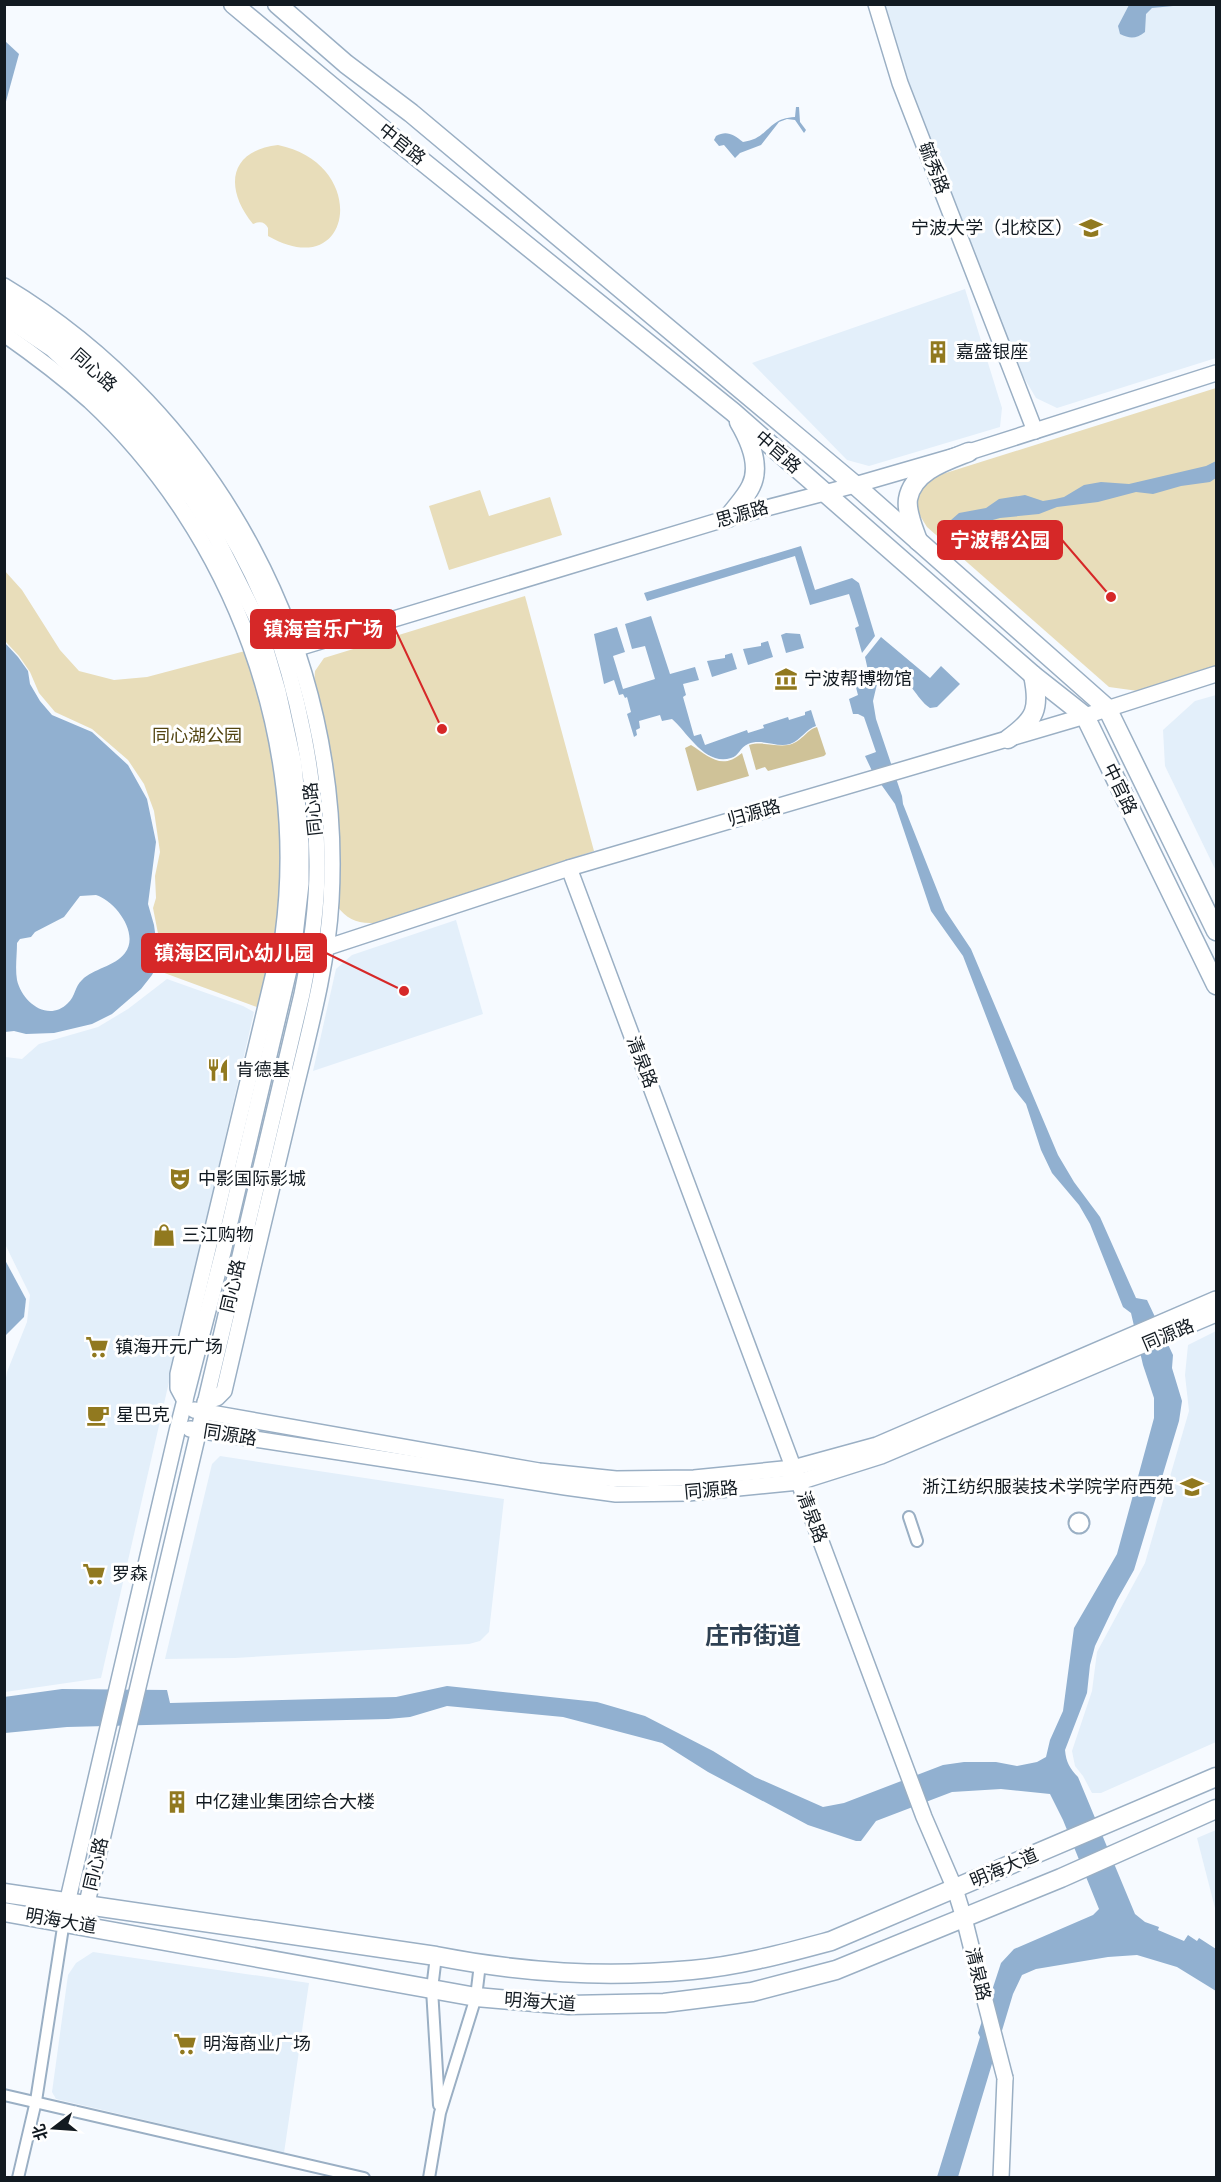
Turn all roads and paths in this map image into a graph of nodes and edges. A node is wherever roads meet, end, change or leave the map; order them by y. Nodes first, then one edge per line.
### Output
1 (233, 4) edge
2 (277, 4) edge
3 (876, 4) edge
4 (4, 286) edge
5 (4, 300) edge
6 (4, 317) edge
7 (4, 334) edge
8 (1216, 373) edge
9 (733, 412) junction
10 (1035, 431) junction
11 (969, 452) junction
12 (855, 485) junction
13 (823, 492) junction
14 (728, 518) junction
15 (918, 541) junction
16 (297, 649) junction
17 (275, 656) junction
18 (1033, 675) junction
19 (1216, 675) edge
20 (1107, 708) junction
21 (1085, 716) junction
22 (1008, 738) junction
23 (569, 868) junction
24 (1216, 931) edge
25 (326, 948) junction
26 (293, 953) junction
27 (310, 953) junction
28 (1216, 985) edge
29 (1216, 1299) edge
30 (1216, 1314) edge
31 (184, 1404) junction
32 (204, 1406) junction
33 (178, 1427) junction
34 (199, 1430) junction
35 (796, 1475) junction
36 (909, 1517) dead end
37 (917, 1541) dead end
38 (1216, 1777) edge
39 (1216, 1809) edge
40 (955, 1889) junction
41 (4, 1893) edge
42 (86, 1906) junction
43 (4, 1912) edge
44 (65, 1912) junction
45 (964, 1918) junction
46 (436, 1956) junction
47 (480, 1964) junction
48 (432, 1989) junction
49 (476, 1997) junction
50 (4, 2094) edge
51 (36, 2101) junction
52 (440, 2113) junction
53 (18, 2178) edge
54 (364, 2178) edge
55 (429, 2178) edge
56 (1001, 2178) edge

1 - 9 main road, 中官路
2 - 12 main road, 中官路
3 - 10 street, 毓秀路
4 - 16 street
5 - 17 street, 同心路
6 - 17 street, 同心路
7 - 31 street
8 - 10 street, 思源路
9 - 13 main road, 中官路
9 - 14 main road
10 - 11 street, 思源路
11 - 12 street, 思源路
11 - 15 main road
12 - 13 street, 思源路
12 - 15 main road, 中官路
13 - 14 street, 思源路
13 - 18 main road, 中官路
14 - 16 street, 思源路
15 - 20 main road, 中官路
16 - 17 street, 思源路
16 - 25 street
17 - 26 street, 同心路
17 - 27 street, 同心路
18 - 21 main road, 中官路
18 - 22 main road
19 - 20 street, 归源路
20 - 21 street, 归源路
20 - 24 main road, 中官路
21 - 22 street, 归源路
21 - 28 main road, 中官路
22 - 23 street, 归源路
23 - 25 street, 归源路
23 - 35 street, 清泉路
25 - 27 street, 归源路
25 - 32 street
26 - 27 street, 归源路
26 - 31 street, 同心路
27 - 32 street, 同心路
29 - 35 street, 同源路
30 - 35 street, 同源路
31 - 32 street, 同源路
31 - 33 street, 同心路
32 - 34 street, 同心路
32 - 35 street, 同源路
33 - 34 street, 同源路
33 - 44 street, 同心路
34 - 35 street, 同源路
34 - 42 street, 同心路
35 - 40 street, 清泉路
36 - 37 street
38 - 40 main road, 明海大道
39 - 45 main road, 明海大道
40 - 45 street, 清泉路
40 - 47 main road, 明海大道
41 - 44 main road, 明海大道
42 - 44 main road, 明海大道
42 - 46 main road, 明海大道
43 - 44 main road, 明海大道
44 - 48 main road, 明海大道
44 - 51 street
45 - 49 main road, 明海大道
45 - 56 street, 清泉路, bridge
46 - 47 main road, 明海大道
46 - 48 street
47 - 49 street
48 - 49 main road, 明海大道
48 - 52 street
49 - 52 street
50 - 51 street
51 - 53 street
51 - 54 street
52 - 55 street

